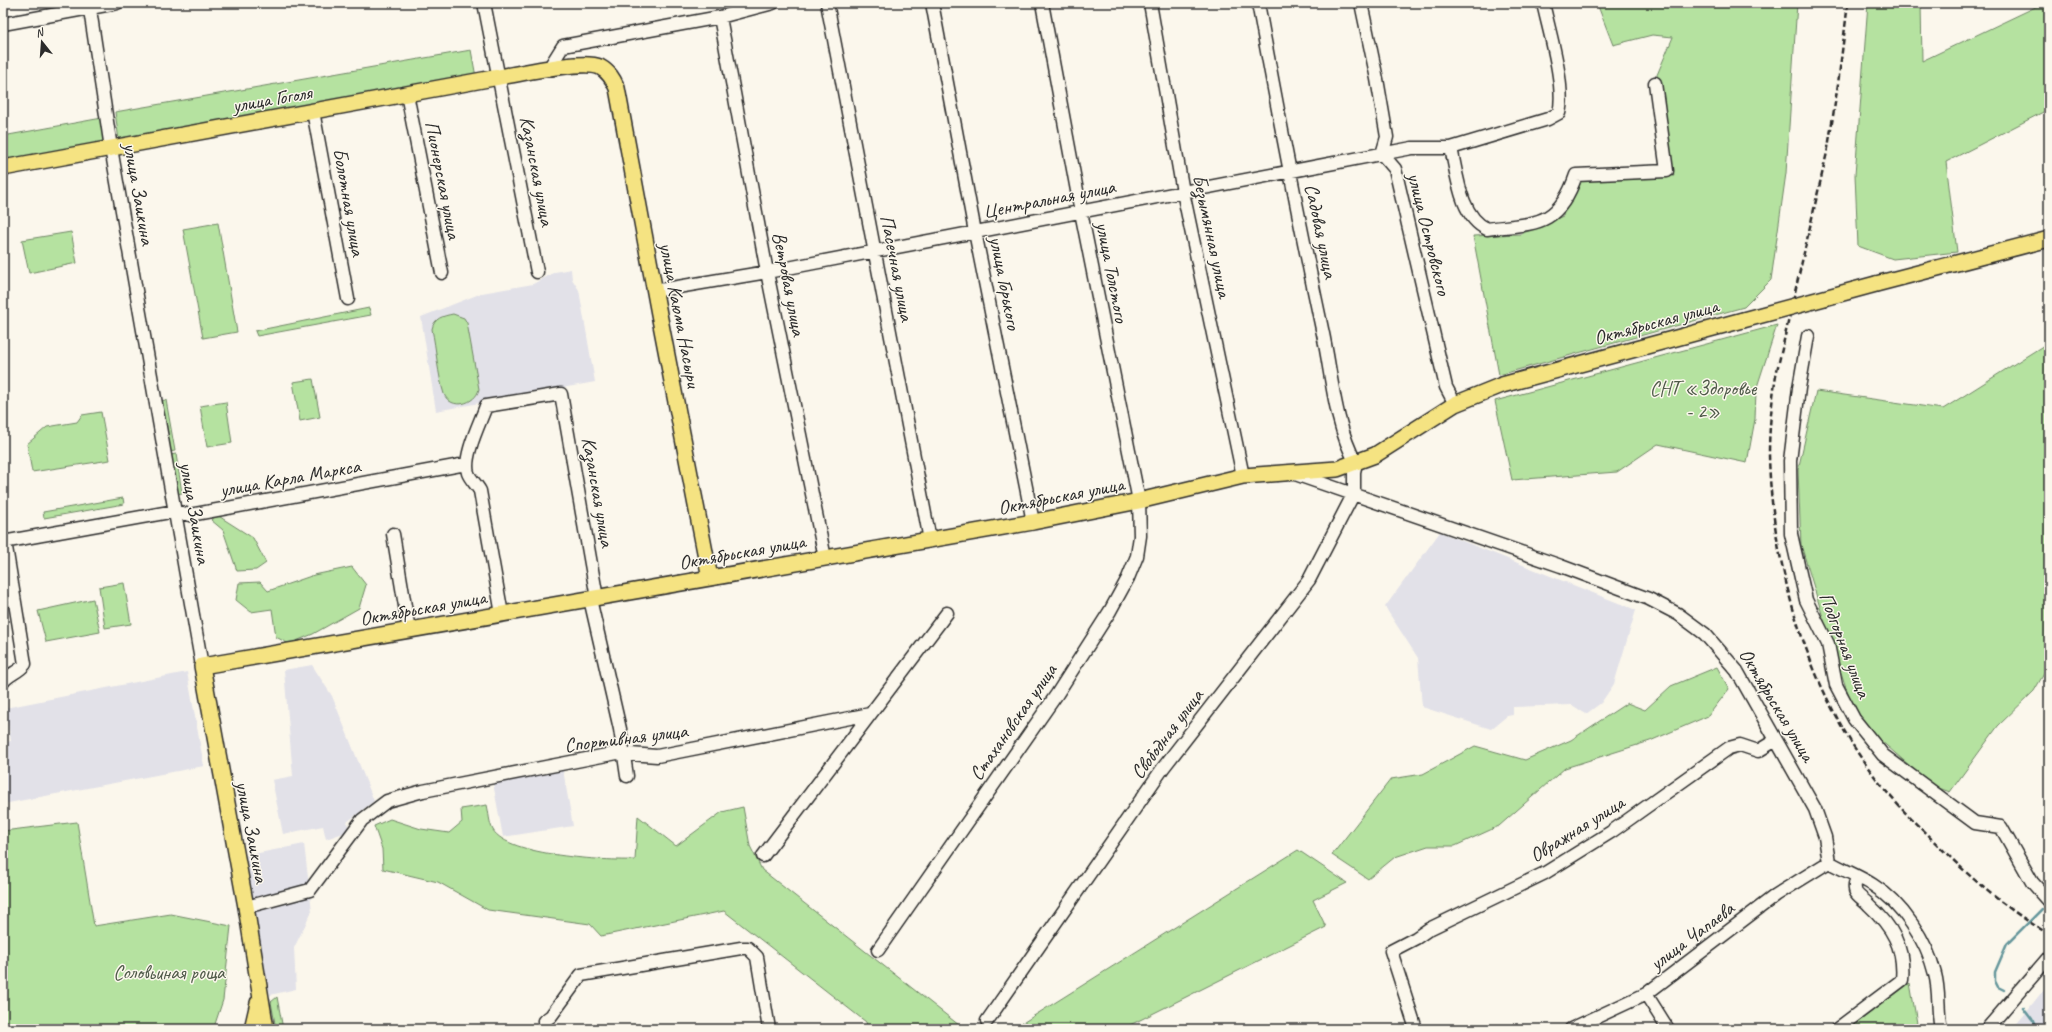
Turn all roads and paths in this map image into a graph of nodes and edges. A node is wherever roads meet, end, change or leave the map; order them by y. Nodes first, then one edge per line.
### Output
1 (118, 3) edge
2 (484, 3) edge
3 (773, 3) edge
4 (827, 3) edge
5 (932, 3) edge
6 (1042, 3) edge
7 (1150, 3) edge
8 (1258, 3) edge
9 (1361, 3) edge
10 (1542, 3) edge
11 (90, 6) edge
12 (720, 17) junction
13 (3, 24) edge
14 (599, 67) joint
15 (548, 70) junction
16 (499, 77) junction
17 (1655, 83) dead end
18 (407, 94) junction
19 (313, 111) junction
20 (111, 148) junction
21 (1451, 148) junction
22 (1382, 154) junction
23 (3, 168) edge
24 (1289, 172) junction
25 (1184, 192) junction
26 (1081, 212) junction
27 (975, 232) junction
28 (2049, 239) edge
29 (875, 251) junction
30 (537, 272) dead end
31 (767, 272) junction
32 (442, 273) dead end
33 (654, 291) junction
34 (348, 299) dead end
35 (1808, 336) dead end
36 (1455, 404) junction
37 (1356, 463) junction
38 (466, 464) junction
39 (1287, 472) junction
40 (1243, 476) junction
41 (1354, 493) junction
42 (1139, 501) junction
43 (175, 511) junction
44 (1033, 522) junction
45 (393, 534) dead end
46 (930, 540) junction
47 (4, 541) edge
48 (825, 558) junction
49 (710, 578) junction
50 (594, 598) junction
51 (947, 613) dead end
52 (502, 614) junction
53 (409, 630) junction
54 (202, 666) junction
55 (3, 682) edge
56 (870, 714) junction
57 (1776, 740) junction
58 (624, 754) junction
59 (627, 776) dead end
60 (763, 856) dead end
61 (1829, 862) junction
62 (1857, 877) junction
63 (2049, 901) edge
64 (246, 907) junction
65 (878, 950) dead end
66 (2049, 957) edge
67 (1646, 994) junction
68 (260, 996) junction
69 (987, 1021) dead end
70 (252, 1029) edge
71 (266, 1029) edge
72 (546, 1029) edge
73 (769, 1029) edge
74 (1416, 1029) edge
75 (1571, 1029) edge
76 (1668, 1029) edge
77 (1837, 1029) edge
78 (1941, 1029) edge
79 (1987, 1029) edge

1 - 11 street
2 - 16 street, Казанская улица
3 - 12 street
4 - 29 street, Пасечная улица
5 - 27 street, улица Горького
6 - 26 street, улица Толстого
7 - 25 street, Безымянная улица
8 - 24 street, Садовая улица
9 - 22 street, улица Островского
10 - 21 street, Центральная улица
11 - 13 street
11 - 20 street, улица Заикина
12 - 15 street
12 - 31 street, Ветровая улица
14 - 15 main road, улица Гоголя
14 - 33 main road, улица Каюма Насыри
15 - 16 main road, улица Гоголя
16 - 18 main road, улица Гоголя
16 - 30 street, Казанская улица
17 - 21 street
18 - 19 main road, улица Гоголя
18 - 32 street, Пионерская улица
19 - 20 main road, улица Гоголя
19 - 34 street, Болотная улица
20 - 23 main road, улица Гоголя
20 - 43 street, улица Заикина
21 - 22 street, Центральная улица
22 - 24 street, Центральная улица
22 - 36 street, улица Островского
24 - 25 street, Центральная улица
24 - 37 street, Садовая улица
25 - 26 street, Центральная улица
25 - 40 street, Безымянная улица
26 - 27 street, Центральная улица
26 - 42 street, улица Толстого
27 - 29 street, Центральная улица
27 - 44 street, улица Горького
28 - 36 main road, Октябрьская улица, bridge
29 - 31 street, Центральная улица
29 - 46 street, Пасечная улица
31 - 33 street, Центральная улица
31 - 48 street, Ветровая улица
33 - 49 main road, улица Каюма Насыри
35 - 63 street, Подгорная улица
36 - 37 main road, Октябрьская улица
37 - 39 main road, Октябрьская улица
37 - 41 street, Свободная улица
38 - 43 street, улица Карла Маркса
38 - 50 street, Казанская улица
38 - 52 street
39 - 40 main road, Октябрьская улица
39 - 41 street, Октябрьская улица
40 - 42 main road, Октябрьская улица
41 - 57 street, Октябрьская улица
41 - 69 street, Свободная улица
42 - 44 main road, Октябрьская улица
42 - 65 street, Стахановская улица
43 - 47 street, улица Карла Маркса
43 - 54 street, улица Заикина
44 - 46 main road, Октябрьская улица
45 - 53 street
46 - 48 main road, Октябрьская улица
47 - 55 street
48 - 49 main road, Октябрьская улица
49 - 50 main road, Октябрьская улица
50 - 52 main road, Октябрьская улица
50 - 58 street, Казанская улица
51 - 56 street
52 - 53 main road, Октябрьская улица
53 - 54 main road, Октябрьская улица
54 - 64 main road, улица Заикина
56 - 58 street, Спортивная улица
56 - 60 street
57 - 61 street, Октябрьская улица
57 - 74 street, Овражная улица
58 - 59 street, Казанская улица
58 - 64 street, Спортивная улица
61 - 62 street
61 - 67 street, улица Чапаева
62 - 77 street
62 - 78 street
64 - 68 main road, улица Заикина
66 - 79 street
67 - 75 street, улица Чапаева
67 - 76 street
68 - 70 main road
68 - 71 main road, улица Заикина
72 - 73 street

